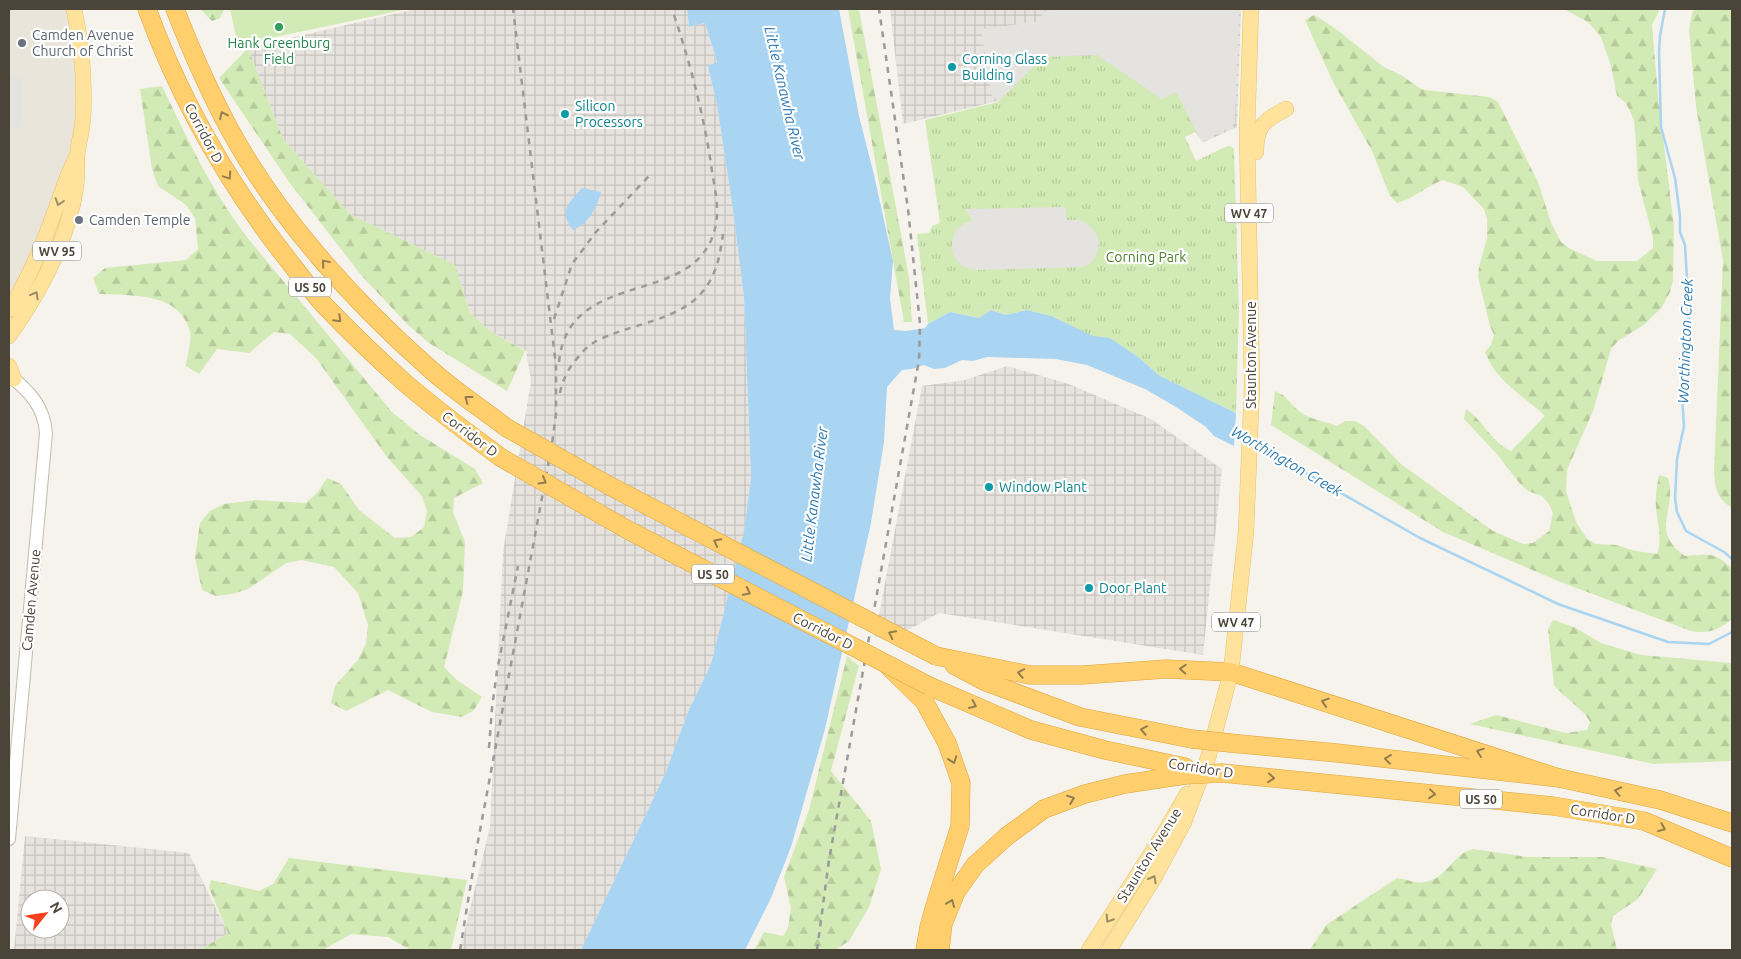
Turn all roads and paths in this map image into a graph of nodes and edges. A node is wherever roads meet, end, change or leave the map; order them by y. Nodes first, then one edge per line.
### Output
1 (74, 9) edge
2 (147, 9) edge
3 (175, 9) edge
4 (1251, 9) edge
5 (1286, 110) dead end
6 (1248, 114) junction
7 (1271, 117) junction
8 (77, 157) junction
9 (1249, 223) junction
10 (9, 310) edge
11 (9, 336) edge
12 (10, 373) edge
13 (936, 656) junction
14 (1231, 672) junction
15 (926, 693) junction
16 (1208, 758) junction
17 (1185, 771) junction
18 (1559, 778) junction
19 (1732, 823) edge
20 (9, 839) edge
21 (1732, 858) edge
22 (925, 950) edge
23 (940, 950) edge
24 (1089, 950) edge
25 (1109, 950) edge

1 - 8 main road, WV 95
2 -> 15 highway, Corridor D / US 50, bridge
13 -> 3 highway, Corridor D / US 50, bridge
4 - 6 main road, Staunton Avenue / WV 47
5 - 7 main road
6 - 7 main road
6 - 9 main road, Staunton Avenue / WV 47
7 - 9 main road
8 -> 10 main road, WV 95
11 -> 8 main road, WV 95
9 - 14 main road, Staunton Avenue / WV 47
12 - 20 street, Camden Avenue
14 -> 13 highway
18 -> 13 highway, Corridor D / US 50, bridge
14 - 16 main road, Staunton Avenue / WV 47
18 -> 14 highway
15 -> 17 highway, Corridor D / US 50
15 -> 22 highway
16 -> 24 main road, Staunton Avenue / WV 47
25 -> 16 main road, Staunton Avenue / WV 47
17 -> 21 highway, Corridor D / US 50, bridge
23 -> 17 highway
19 -> 18 highway, Corridor D / US 50

